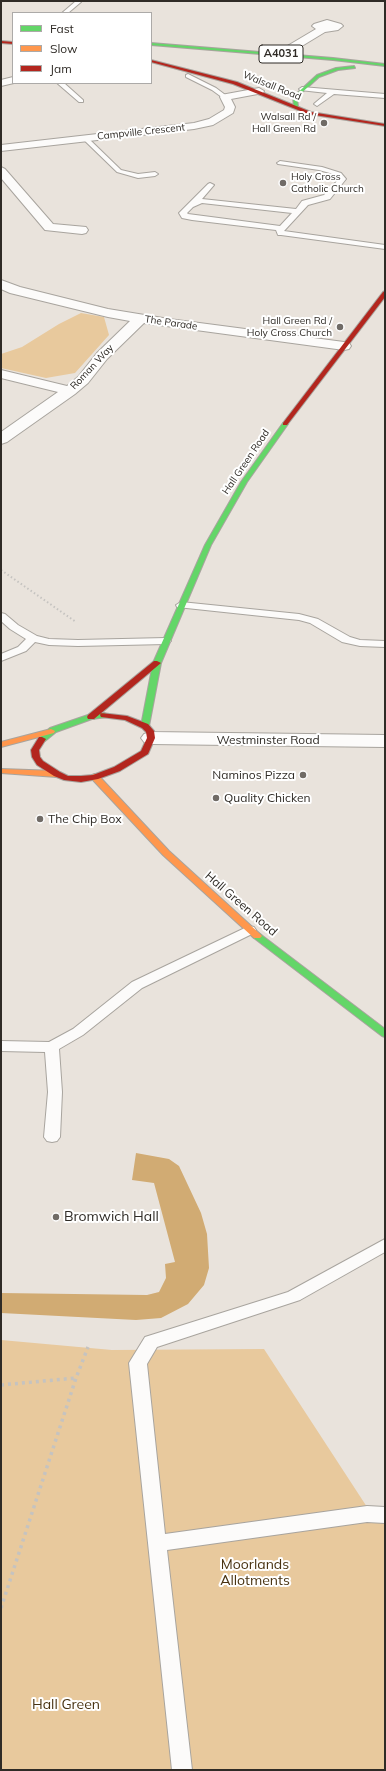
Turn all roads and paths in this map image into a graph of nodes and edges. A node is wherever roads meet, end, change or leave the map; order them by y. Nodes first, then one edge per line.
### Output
1 (78, 2) dead end
2 (66, 12) edge
3 (323, 29) dead end
4 (1, 35) edge
5 (12, 36) edge
6 (1, 42) edge
7 (12, 43) edge
8 (152, 44) edge
9 (285, 55) junction
10 (152, 61) edge
11 (385, 65) edge
12 (188, 76) dead end
13 (12, 80) edge
14 (1, 83) edge
15 (61, 84) edge
16 (302, 89) junction
17 (259, 92) junction
18 (333, 92) junction
19 (385, 96) edge
20 (225, 97) junction
21 (81, 101) dead end
22 (317, 104) dead end
23 (296, 107) junction
24 (385, 125) edge
25 (86, 139) junction
26 (1, 148) edge
27 (280, 163) dead end
28 (1, 171) edge
29 (154, 174) dead end
30 (210, 185) dead end
31 (195, 202) junction
32 (298, 211) junction
33 (282, 228) junction
34 (82, 230) dead end
35 (385, 247) edge
36 (1, 284) edge
37 (385, 293) edge
38 (141, 318) junction
39 (344, 346) junction
40 (1, 374) edge
41 (70, 391) junction
42 (1, 439) edge
43 (1, 570) edge
44 (181, 605) junction
45 (1, 616) edge
46 (78, 622) dead end
47 (33, 638) junction
48 (166, 641) junction
49 (385, 644) edge
50 (1, 658) edge
51 (157, 663) junction
52 (91, 717) junction
53 (53, 730) junction
54 (148, 732) junction
55 (385, 741) edge
56 (1, 745) edge
57 (1, 771) edge
58 (57, 774) junction
59 (95, 777) junction
60 (249, 930) junction
61 (385, 1034) edge
62 (1, 1046) edge
63 (52, 1047) junction
64 (52, 1137) dead end
65 (385, 1246) edge
66 (88, 1347) dead end
67 (76, 1378) junction
68 (1, 1386) edge
69 (385, 1515) edge
70 (157, 1543) junction
71 (1, 1608) edge
72 (182, 1770) edge

1 - 2 lane
3 - 9 street
4 - 5 street
6 - 7 street
8 - 9 street, Walsall Road / A4031
9 - 11 street, Walsall Road / A4031
10 - 17 street, Walsall Road
11 - 16 street
12 - 20 lane
13 - 14 street
15 - 21 lane
16 - 18 lane
16 - 23 street
17 - 20 street
17 - 23 street, Walsall Road
18 - 19 lane
18 - 22 lane
20 - 25 street, Campville Crescent
23 - 24 street, Walsall Road
25 - 26 street, Campville Crescent
25 - 29 lane
27 - 32 lane
28 - 34 street
30 - 31 lane
31 - 32 lane
31 - 33 lane
32 - 33 lane
33 - 35 lane
36 - 38 street, The Parade
37 - 39 street, Hall Green Road
38 - 39 street, The Parade
38 - 41 street, Roman Way
39 - 44 street, Hall Green Road
40 - 41 street
41 - 42 street, Roman Way
43 - 46 path
44 - 48 street, Hall Green Road
44 - 49 lane
45 - 47 lane
47 - 48 lane
47 - 50 lane
48 - 51 street, Hall Green Road
51 - 52 street, Hall Green Road
51 - 54 street, Hall Green Road
52 - 53 street
52 - 54 street
53 - 56 street
53 - 58 street
54 - 55 street, Westminster Road
54 - 59 street, Hall Green Road
57 - 58 street
58 - 59 street, Hall Green Road
59 - 60 street, Hall Green Road
60 - 61 street, Hall Green Road
60 - 63 lane
62 - 63 lane
63 - 64 lane
65 - 70 lane
66 - 67 path
67 - 68 path
67 - 71 path
69 - 70 lane
70 - 72 lane

